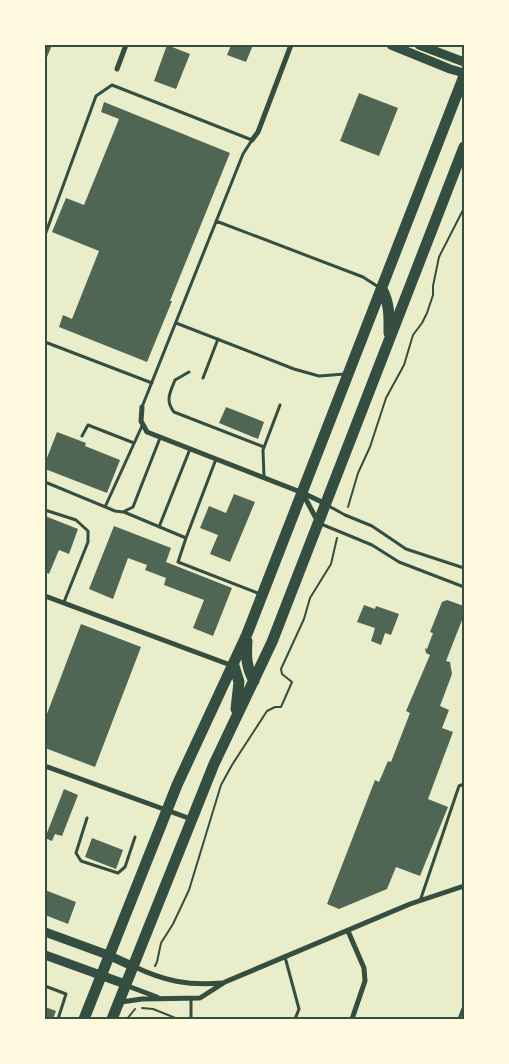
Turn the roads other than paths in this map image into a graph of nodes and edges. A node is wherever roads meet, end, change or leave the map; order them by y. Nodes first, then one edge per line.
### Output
1 (126, 45) edge
2 (291, 45) edge
3 (391, 45) edge
4 (418, 45) edge
5 (464, 62) edge
6 (117, 69) dead end
7 (464, 75) edge
8 (252, 140) junction
9 (464, 147) edge
10 (216, 221) junction
11 (45, 235) edge
12 (382, 289) junction
13 (176, 323) junction
14 (218, 339) junction
15 (390, 340) junction
16 (45, 342) edge
17 (189, 372) dead end
18 (349, 374) junction
19 (203, 378) dead end
20 (152, 383) junction
21 (280, 405) dead end
22 (142, 407) joint
23 (142, 426) junction
24 (82, 436) dead end
25 (160, 438) junction
26 (134, 443) junction
27 (264, 447) junction
28 (190, 449) junction
29 (216, 459) junction
30 (264, 478) junction
31 (45, 482) edge
32 (303, 493) junction
33 (326, 504) junction
34 (105, 507) junction
35 (45, 510) edge
36 (123, 512) junction
37 (319, 523) junction
38 (159, 527) junction
39 (186, 538) junction
40 (464, 568) edge
41 (463, 586) edge
42 (263, 595) junction
43 (45, 596) edge
44 (64, 603) junction
45 (247, 634) junction
46 (234, 666) junction
47 (254, 681) junction
48 (234, 720) junction
49 (45, 766) edge
50 (464, 784) edge
51 (167, 810) junction
52 (87, 818) dead end
53 (191, 819) junction
54 (135, 836) dead end
55 (464, 886) edge
56 (420, 901) junction
57 (348, 931) junction
58 (45, 932) edge
59 (45, 955) edge
60 (108, 955) junction
61 (285, 957) junction
62 (132, 966) junction
63 (100, 975) junction
64 (225, 982) junction
65 (125, 984) junction
66 (45, 986) edge
67 (160, 998) junction
68 (190, 998) junction
69 (118, 1002) junction
70 (464, 1006) edge
71 (58, 1019) edge
72 (84, 1019) edge
73 (112, 1019) edge
74 (191, 1019) edge
75 (295, 1019) edge
76 (352, 1019) edge
77 (459, 1019) edge

1 - 6 street
2 - 8 street
3 - 7 street
4 - 5 street
7 - 12 highway
8 - 10 lane
8 - 11 lane
9 - 15 highway
10 - 12 lane
10 - 13 lane
12 - 15 highway
12 - 18 highway
13 - 14 lane
13 - 20 lane
14 - 18 lane
14 - 19 lane
15 - 33 highway
16 - 20 lane
17 - 27 lane
18 - 32 highway
20 - 22 lane
21 - 27 lane
22 - 23 street
23 - 25 street
23 - 26 lane
24 - 26 lane
25 - 28 street
25 - 36 lane
26 - 34 lane
27 - 30 lane
28 - 29 street
28 - 38 lane
29 - 30 street
29 - 39 lane
30 - 32 street
31 - 34 lane
32 - 33 street
32 - 37 street
32 - 42 highway
33 - 37 highway
33 - 40 lane
34 - 36 lane
35 - 44 lane
36 - 38 lane
37 - 41 lane
37 - 47 highway
38 - 39 lane
39 - 42 lane
42 - 45 highway
43 - 44 street
44 - 46 street
45 - 46 highway
45 - 47 highway
46 - 48 highway
46 - 51 highway
47 - 48 highway
48 - 53 highway
49 - 51 street
50 - 56 lane
51 - 53 street
51 - 60 highway
52 - 54 lane
53 - 62 highway
55 - 56 street
56 - 57 street
57 - 61 street
57 - 76 street
58 - 60 street
59 - 63 street
60 - 62 street
60 - 63 highway
61 - 64 street
61 - 75 lane
62 - 64 street
62 - 65 highway
63 - 65 street
63 - 72 highway
64 - 68 street
65 - 67 street
65 - 69 highway
66 - 71 lane
67 - 68 street
67 - 69 street
68 - 74 lane
69 - 73 highway
70 - 77 lane

